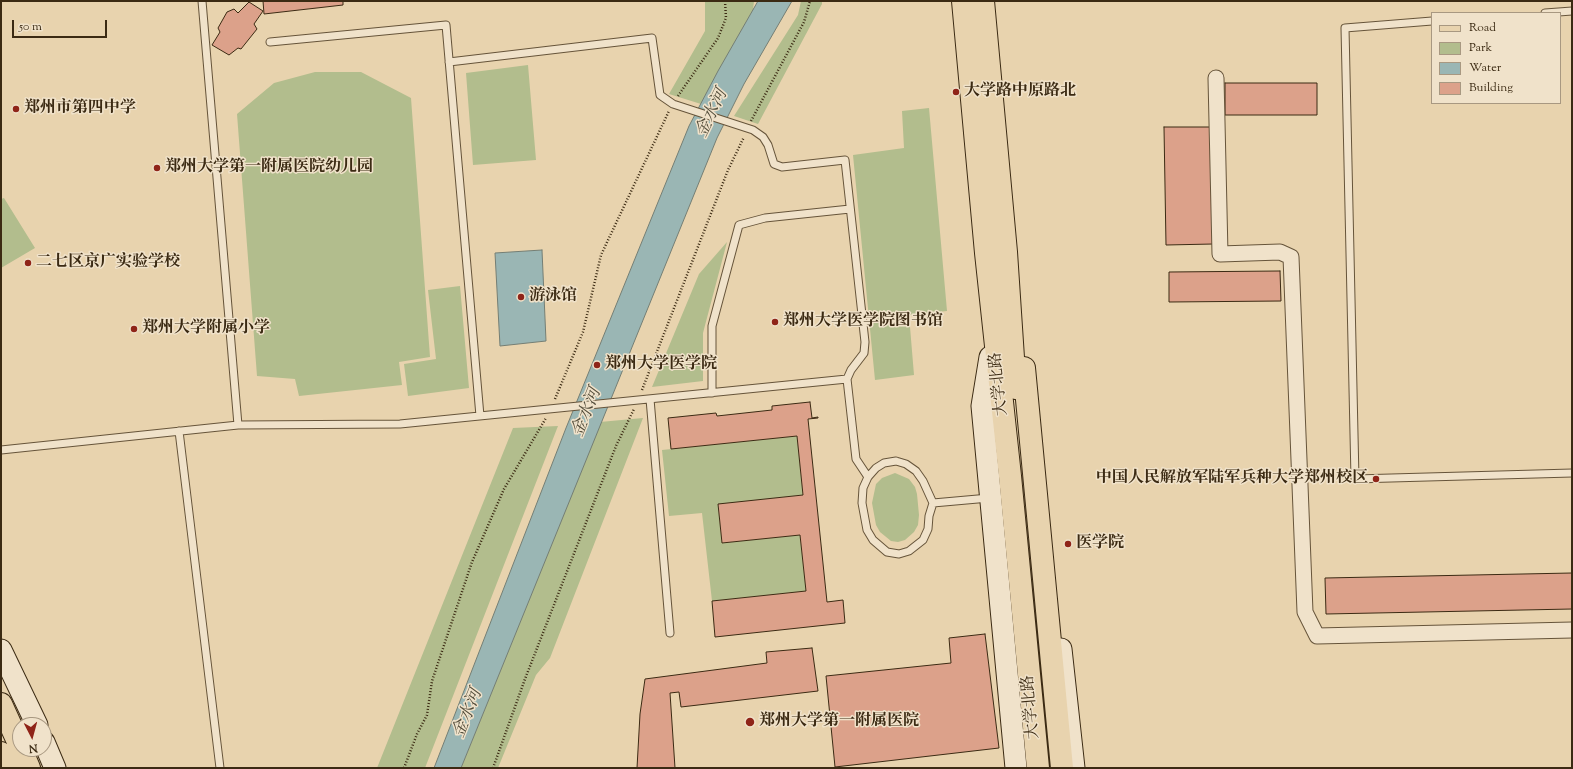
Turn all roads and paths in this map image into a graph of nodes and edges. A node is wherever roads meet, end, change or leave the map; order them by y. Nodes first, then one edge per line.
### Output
1 (202, 1) edge
2 (725, 1) edge
3 (810, 1) edge
4 (963, 1) edge
5 (983, 1) edge
6 (1572, 11) edge
7 (1558, 12) edge
8 (1431, 21) edge
9 (270, 42) dead end
10 (449, 62) junction
11 (1216, 78) dead end
12 (673, 104) junction
13 (748, 128) junction
14 (850, 209) junction
15 (996, 252) junction
16 (1023, 356) junction
17 (990, 357) junction
18 (847, 379) junction
19 (712, 393) junction
20 (650, 399) junction
21 (638, 400) junction
22 (551, 409) junction
23 (480, 416) junction
24 (238, 425) junction
25 (179, 431) junction
26 (1, 450) edge
27 (1572, 473) edge
28 (1016, 475) junction
29 (868, 477) junction
30 (991, 498) junction
31 (934, 503) junction
32 (1572, 630) edge
33 (670, 633) dead end
34 (1, 650) edge
35 (1, 704) edge
36 (33, 717) edge
37 (12, 728) edge
38 (1, 753) edge
39 (25, 757) edge
40 (50, 757) edge
41 (7, 768) edge
42 (29, 768) edge
43 (55, 768) edge
44 (220, 768) edge
45 (404, 768) edge
46 (493, 768) edge
47 (1016, 768) edge
48 (1027, 768) edge
49 (1038, 768) edge
50 (1050, 768) edge
51 (1062, 768) edge
52 (1074, 768) edge

1 - 24 lane
2 - 12 path
3 - 13 path
4 - 15 main road, 大学北路
5 - 15 main road, 大学北路
6 - 7 lane
8 - 27 lane
9 - 10 lane
10 - 12 lane
10 - 23 lane
11 - 32 street
12 - 13 lane
12 - 22 path
13 - 14 lane
13 - 21 path
14 - 18 lane
14 - 19 lane
15 - 16 main road
15 - 17 main road
15 - 28 main road, 大学北路
16 - 51 main road
16 - 52 street
17 - 30 street
17 - 48 main road
18 - 19 lane
18 - 29 lane
19 - 20 lane
20 - 21 lane
20 - 33 lane
21 - 22 lane
21 - 46 path
22 - 23 lane
22 - 45 path
23 - 24 lane
24 - 25 lane
25 - 26 lane
25 - 44 lane
28 - 49 main road, 大学北路
28 - 50 main road, 大学北路
29 - 31 lane
29 - 31 lane
30 - 31 lane
30 - 47 street
34 - 36 street
35 - 37 main road
38 - 41 main road
39 - 42 main road
40 - 43 street

